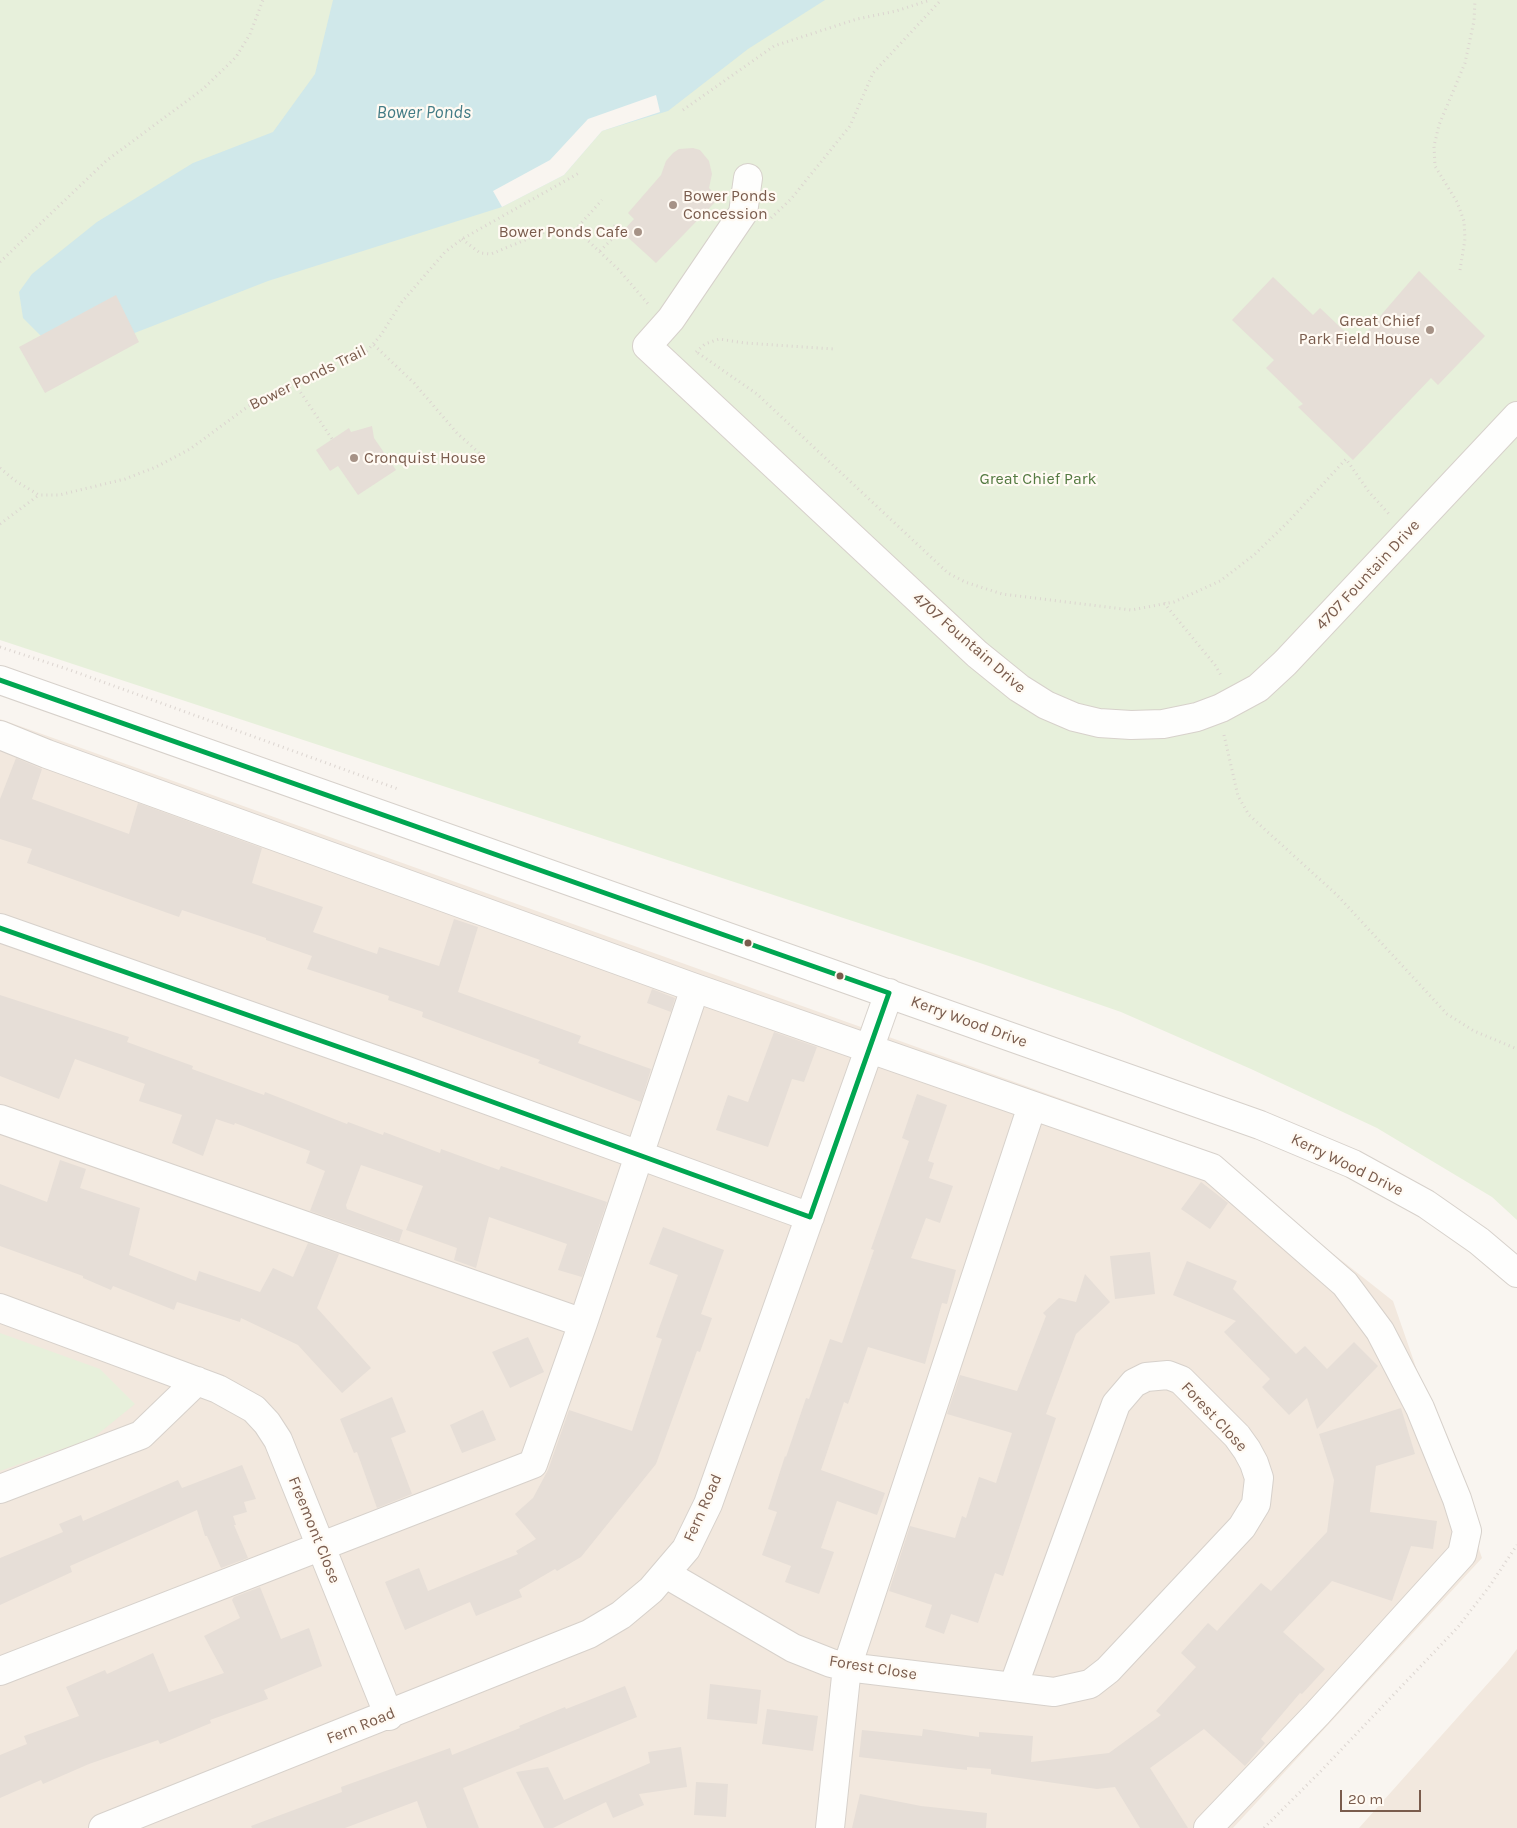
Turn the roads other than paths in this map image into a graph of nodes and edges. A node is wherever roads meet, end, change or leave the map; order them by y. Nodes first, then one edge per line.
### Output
1 (748, 178) dead end
2 (1517, 416) edge
3 (0, 680) edge
4 (0, 735) edge
5 (0, 928) edge
6 (695, 988) junction
7 (888, 993) junction
8 (869, 1050) junction
9 (1032, 1106) junction
10 (0, 1119) edge
11 (638, 1155) junction
12 (810, 1217) junction
13 (1517, 1273) edge
14 (0, 1308) edge
15 (583, 1323) junction
16 (197, 1381) junction
17 (0, 1489) edge
18 (321, 1546) junction
19 (666, 1574) junction
20 (847, 1667) junction
21 (0, 1670) edge
22 (1013, 1687) junction
23 (389, 1716) junction
24 (103, 1828) edge
25 (830, 1828) edge
26 (1208, 1828) edge

1 - 2 street, 4707 Fountain Drive
3 - 7 street, Kerry Wood Drive
4 - 6 street
5 - 11 street
6 - 8 street
6 - 11 street
7 - 8 street, Fern Road
7 - 13 street, Kerry Wood Drive
8 - 9 street
8 - 12 street, Fern Road
9 - 20 street
9 - 26 street
10 - 15 street
11 - 12 street
11 - 15 street
12 - 19 street, Fern Road
14 - 16 street, Freemont Close
15 - 18 street
16 - 17 street
16 - 18 street, Freemont Close
18 - 21 street
18 - 23 street, Freemont Close
19 - 20 street, Forest Close
19 - 23 street, Fern Road
20 - 22 street, Forest Close
20 - 25 street
22 - 22 street, Forest Close
23 - 24 street, Fern Road

